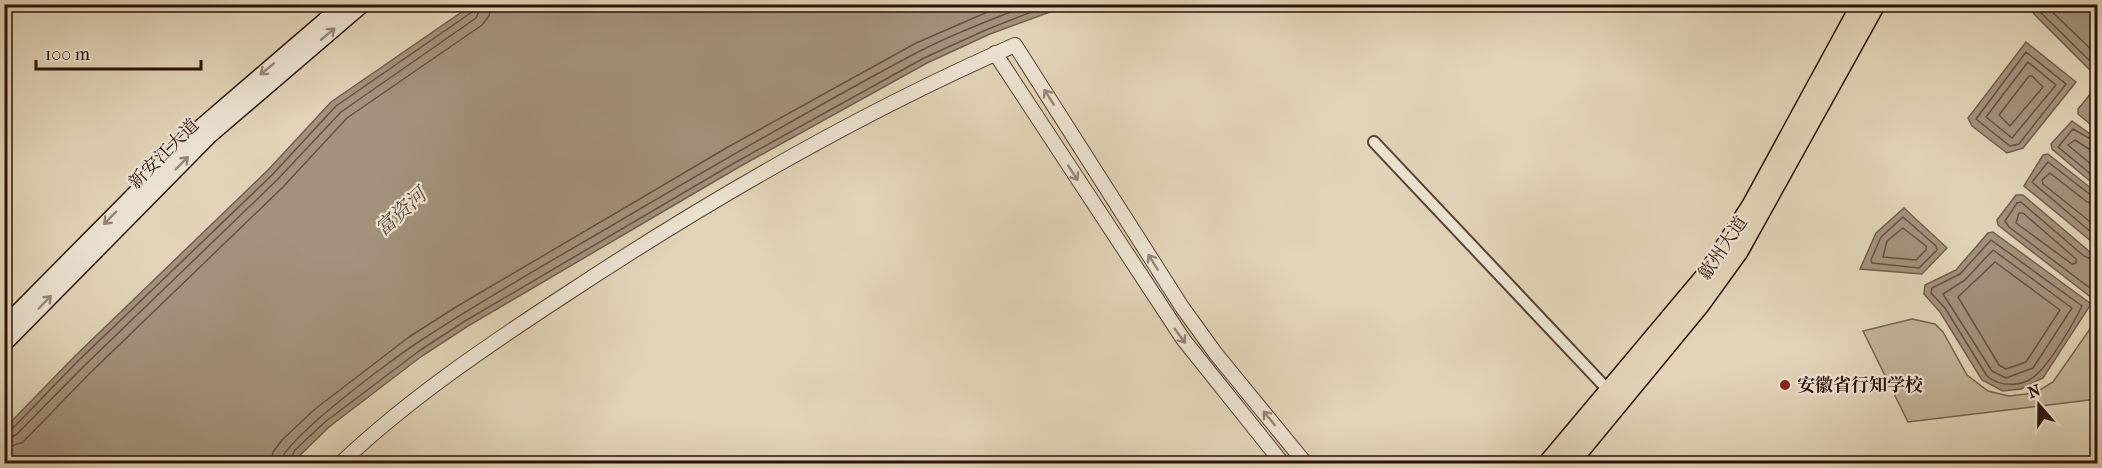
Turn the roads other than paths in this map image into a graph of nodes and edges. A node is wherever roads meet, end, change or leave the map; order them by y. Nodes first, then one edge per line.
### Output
1 (344, 4) edge
2 (363, 4) edge
3 (1861, 4) edge
4 (1876, 4) edge
5 (995, 54) junction
6 (1374, 142) dead end
7 (7, 318) edge
8 (4, 344) edge
9 (1609, 391) junction
10 (340, 464) edge
11 (1283, 464) edge
12 (1306, 464) edge
13 (1546, 464) edge
14 (1569, 464) edge

1 -> 7 main road, 新安江大道
8 -> 2 main road, 新安江大道
3 - 9 highway, 歙州大道
4 - 14 highway, 歙州大道
5 - 10 street
5 -> 11 street
12 -> 5 street
6 - 9 street
9 - 13 highway, 歙州大道

